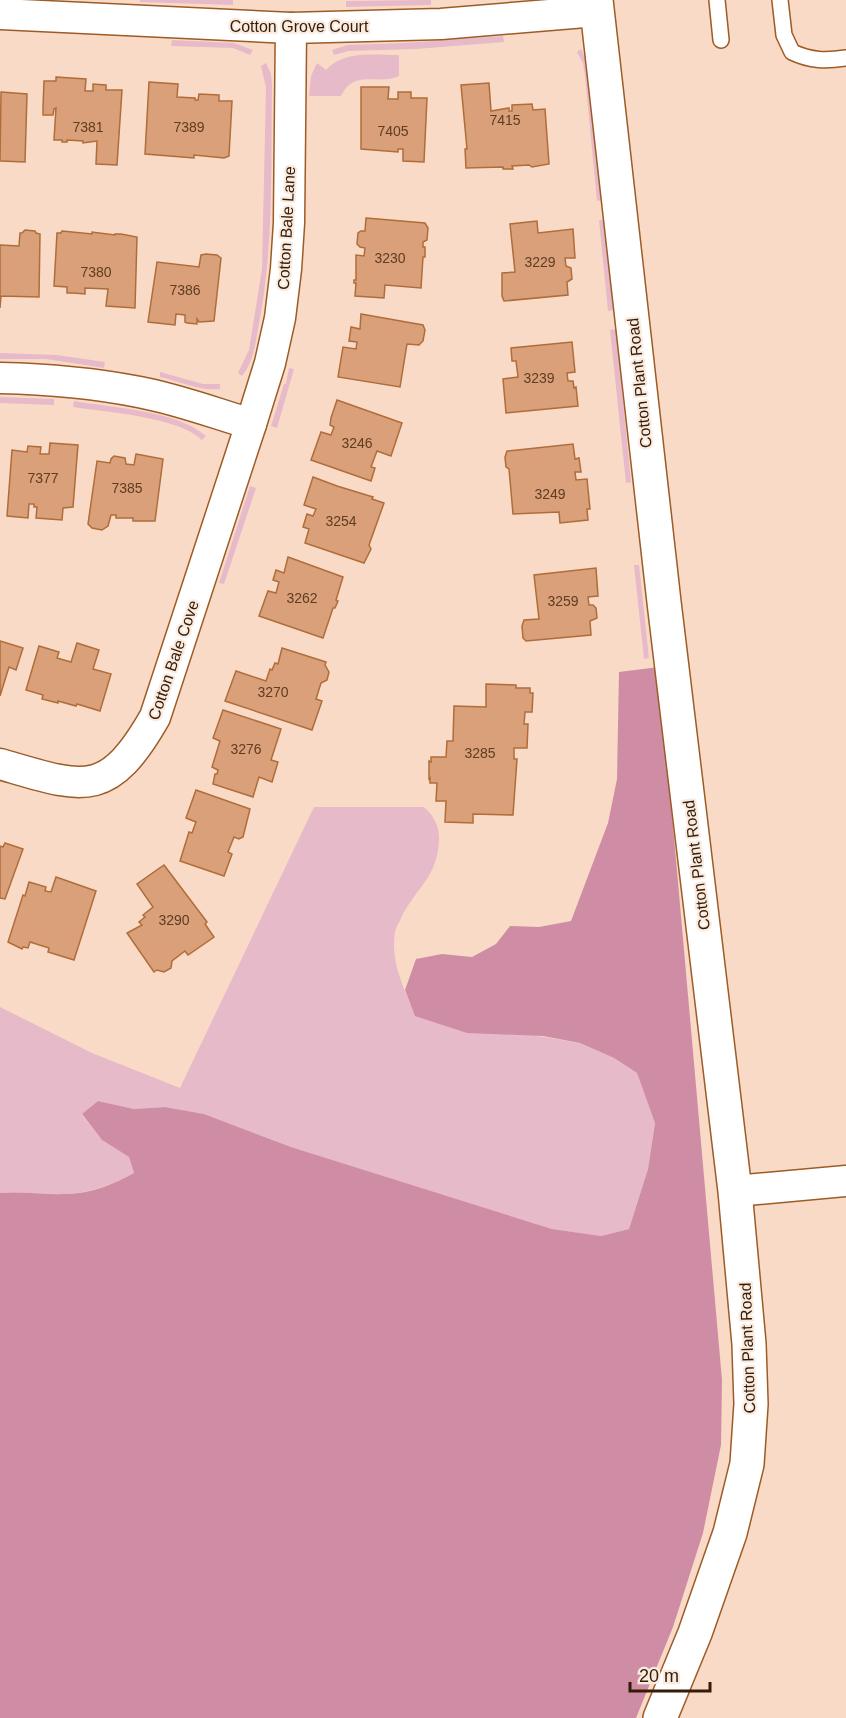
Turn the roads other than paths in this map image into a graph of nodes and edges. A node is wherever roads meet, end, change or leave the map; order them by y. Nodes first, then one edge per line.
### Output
1 (717, 0) edge
2 (780, 0) edge
3 (597, 6) edge
4 (0, 14) edge
5 (291, 28) junction
6 (721, 40) dead end
7 (846, 58) edge
8 (0, 378) edge
9 (251, 424) junction
10 (0, 764) edge
11 (846, 1181) edge
12 (735, 1191) junction
13 (660, 1718) edge

1 - 6 lane
2 - 7 lane
3 - 5 street, Cotton Grove Court
3 - 12 street, Cotton Plant Road
4 - 5 street, Cotton Grove Court
5 - 9 street, Cotton Bale Lane
8 - 9 street
9 - 10 street, Cotton Bale Cove
11 - 12 street
12 - 13 street, Cotton Plant Road

